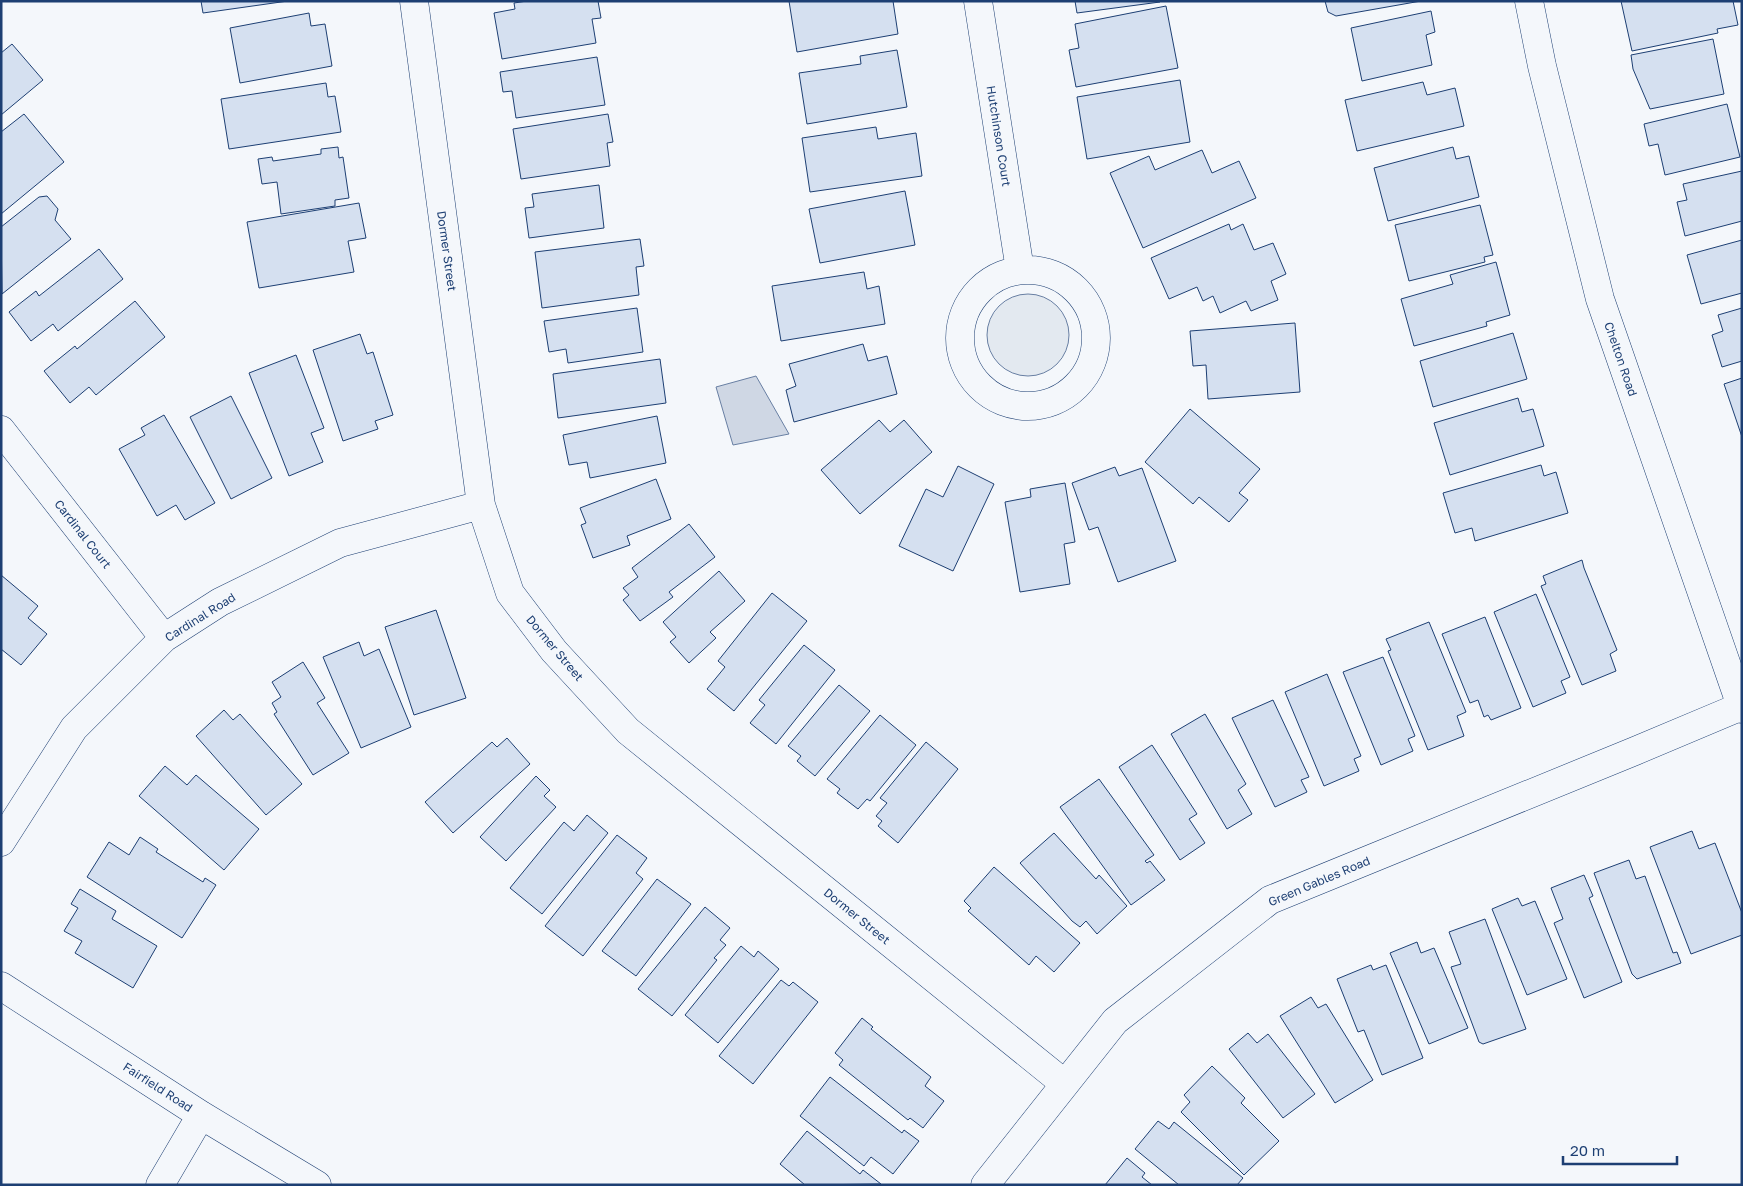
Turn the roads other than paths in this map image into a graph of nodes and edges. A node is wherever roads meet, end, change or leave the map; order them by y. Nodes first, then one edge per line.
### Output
1 (414, 1) edge
2 (978, 1) edge
3 (1529, 1) edge
4 (1020, 270) junction
5 (1, 430) edge
6 (481, 505) junction
7 (164, 638) junction
8 (1742, 707) edge
9 (1, 842) edge
10 (1, 986) edge
11 (1065, 1084) junction
12 (202, 1115) junction
13 (160, 1185) edge
14 (317, 1185) edge
15 (985, 1185) edge

1 - 6 street, Dormer Street
2 - 4 street, Hutchinson Court
3 - 8 street, Chelton Road
4 - 4 street
5 - 7 street, Cardinal Court
6 - 7 street, Cardinal Road
6 - 11 street, Dormer Street
7 - 9 street, Cardinal Road
8 - 11 street, Green Gables Road
10 - 12 street, Fairfield Road
11 - 15 street, Green Gables Road
12 - 13 street
12 - 14 street, Fairfield Road

